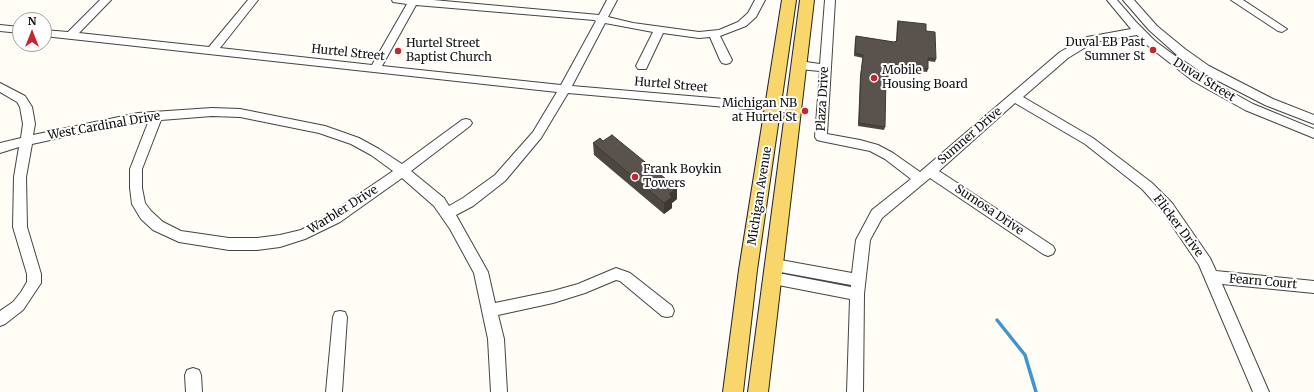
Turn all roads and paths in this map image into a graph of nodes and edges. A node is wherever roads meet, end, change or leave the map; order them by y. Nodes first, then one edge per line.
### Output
1 (106, 0) edge
2 (253, 0) edge
3 (397, 0) edge
4 (612, 0) edge
5 (760, 0) edge
6 (789, 0) edge
7 (807, 0) edge
8 (830, 0) edge
9 (1112, 0) edge
10 (1118, 0) edge
11 (1128, 0) edge
12 (1236, 0) edge
13 (413, 1) edge
14 (1122, 13) junction
15 (602, 19) junction
16 (0, 28) edge
17 (12, 29) edge
18 (1282, 29) dead end
19 (659, 30) junction
20 (1139, 31) junction
21 (52, 34) edge
22 (714, 34) junction
23 (71, 35) junction
24 (212, 51) junction
25 (726, 60) dead end
26 (799, 65) junction
27 (642, 66) dead end
28 (375, 68) junction
29 (825, 68) junction
30 (0, 87) edge
31 (564, 89) junction
32 (1014, 97) junction
33 (774, 107) junction
34 (794, 109) junction
35 (157, 115) junction
36 (1314, 120) edge
37 (466, 123) dead end
38 (1314, 134) edge
39 (26, 141) junction
40 (0, 148) edge
41 (402, 171) junction
42 (925, 175) junction
43 (447, 214) junction
44 (1048, 250) dead end
45 (774, 271) junction
46 (1212, 277) junction
47 (858, 280) junction
48 (1314, 287) edge
49 (857, 294) junction
50 (491, 310) junction
51 (667, 311) dead end
52 (340, 318) dead end
53 (0, 319) edge
54 (193, 375) dead end
55 (194, 392) edge
56 (334, 392) edge
57 (499, 392) edge
58 (733, 392) edge
59 (758, 392) edge
60 (855, 392) edge
61 (1261, 392) edge

1 - 23 street
2 - 24 street
3 - 13 street
4 - 15 street
5 - 22 street
6 - 33 main road, Michigan Avenue
7 - 26 main road, Michigan Avenue
8 - 29 street, Plaza Drive
9 - 14 street, Duval Street
10 - 14 street
11 - 36 street, Duval Street
12 - 18 street
13 - 15 street
13 - 28 street
14 - 20 street, Duval Street
15 - 19 street
15 - 31 street
16 - 17 street
19 - 22 street
19 - 27 street
20 - 32 street, Sumner Drive
20 - 38 street, Duval Street
21 - 23 street, Hurtel Street
22 - 25 street
23 - 24 street, Hurtel Street
24 - 28 street, Hurtel Street
26 - 29 street
26 - 34 main road, Michigan Avenue
28 - 31 street, Hurtel Street
29 - 42 street, Plaza Drive
30 - 39 street
31 - 33 street, Hurtel Street
31 - 43 street
32 - 42 street, Sumner Drive
32 - 46 street, Flicker Drive
33 - 34 street, Hurtel Street
33 - 58 main road, Michigan Avenue
34 - 45 main road, Michigan Avenue
35 - 39 street, West Cardinal Drive
35 - 41 street, West Cardinal Drive
35 - 41 street, Warbler Drive
37 - 41 street, Warbler Drive
39 - 40 street, West Cardinal Drive
39 - 53 street
41 - 43 street, West Cardinal Drive
42 - 44 street, Sumosa Drive
42 - 47 street, Sumner Drive
43 - 50 street, West Cardinal Drive
45 - 47 street
45 - 49 street
45 - 59 main road, Michigan Avenue
46 - 48 street, Fearn Court
46 - 61 street, Flicker Drive
47 - 49 street, Sumner Drive
49 - 60 street, Sumner Drive
50 - 51 street
50 - 57 street, West Cardinal Drive
52 - 56 street
54 - 55 street

